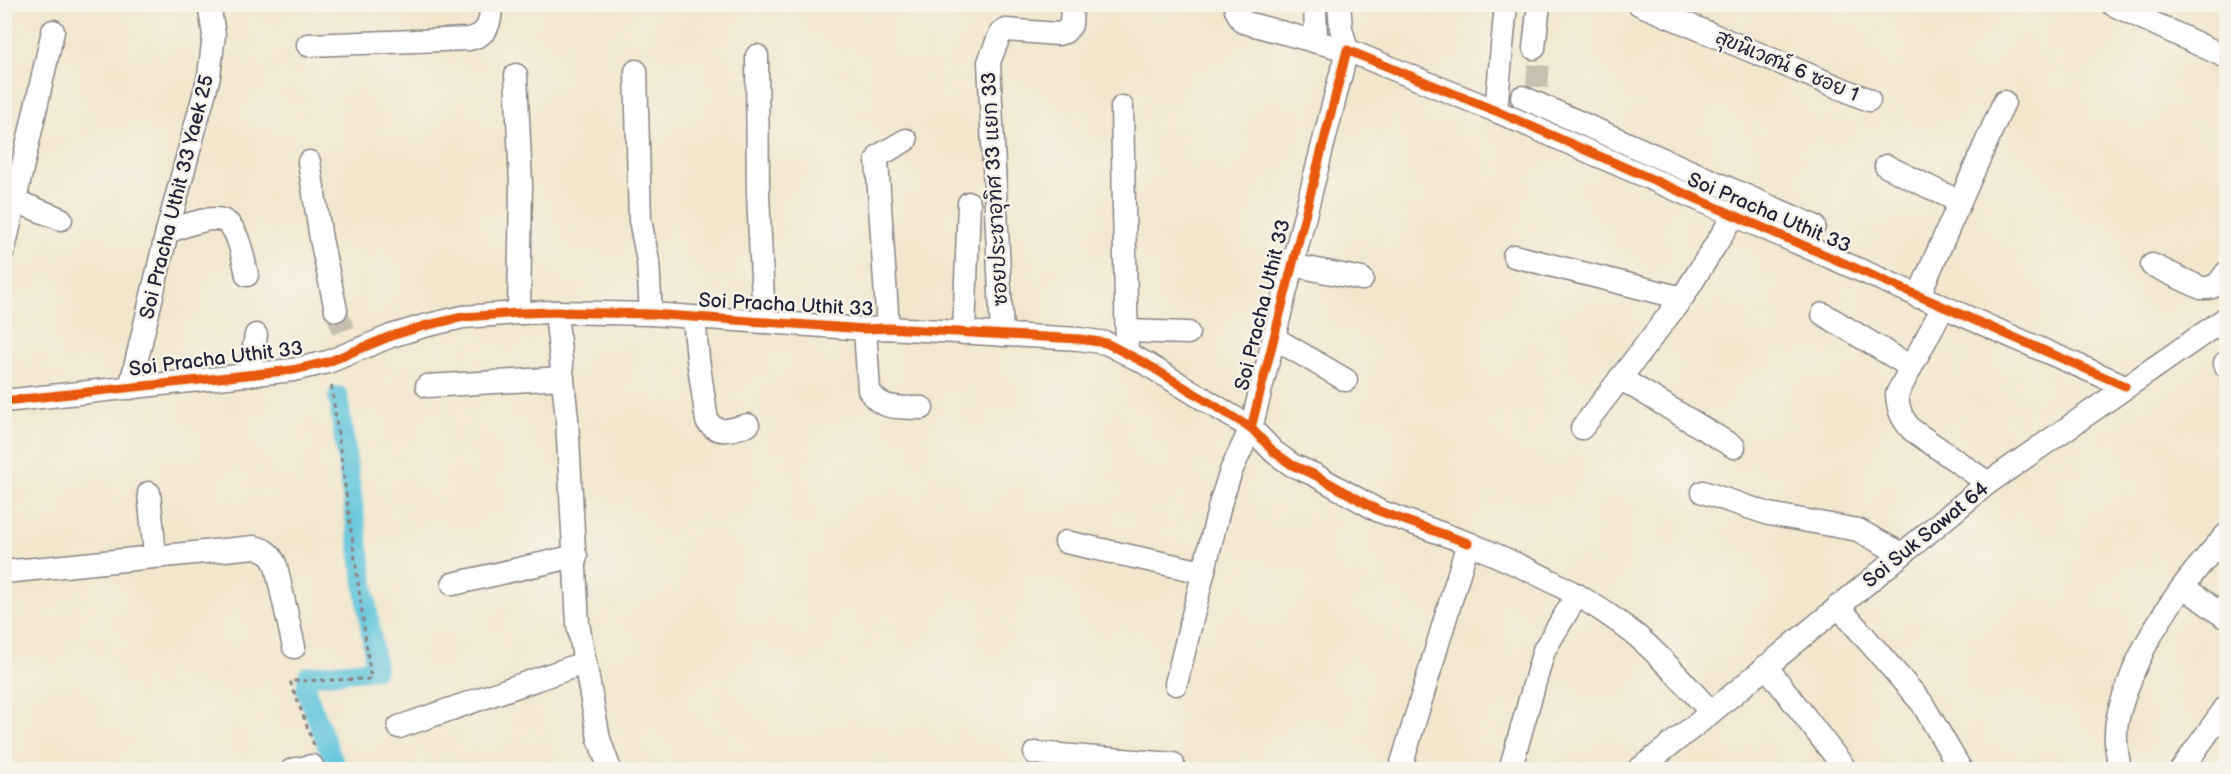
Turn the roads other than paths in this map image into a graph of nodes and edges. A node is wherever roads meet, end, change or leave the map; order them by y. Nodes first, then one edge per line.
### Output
1 (209, 4) edge
2 (491, 4) edge
3 (1072, 4) edge
4 (1236, 4) edge
5 (1315, 4) edge
6 (1339, 4) edge
7 (1506, 4) edge
8 (1539, 4) edge
9 (1639, 4) edge
10 (2112, 4) edge
11 (53, 31) dead end
12 (1316, 42) junction
13 (308, 45) dead end
14 (1347, 50) junction
15 (757, 56) dead end
16 (1533, 57) tunnel mouth
17 (2226, 57) edge
18 (636, 71) dead end
19 (516, 75) dead end
20 (1869, 100) dead end
21 (2004, 102) dead end
22 (1122, 107) dead end
23 (1496, 111) junction
24 (1526, 126) junction
25 (906, 140) dead end
26 (309, 162) dead end
27 (1886, 166) dead end
28 (15, 201) junction
29 (1960, 202) junction
30 (969, 203) dead end
31 (1733, 217) junction
32 (61, 219) dead end
33 (1814, 226) dead end
34 (167, 232) junction
35 (5, 244) edge
36 (1514, 256) dead end
37 (1292, 265) junction
38 (2152, 265) dead end
39 (248, 275) dead end
40 (2226, 277) edge
41 (1362, 279) dead end
42 (1918, 297) junction
43 (1682, 298) junction
44 (1943, 307) junction
45 (336, 310) tunnel mouth
46 (556, 312) junction
47 (519, 313) junction
48 (651, 314) junction
49 (1823, 314) dead end
50 (694, 318) junction
51 (2226, 318) edge
52 (764, 322) junction
53 (888, 328) junction
54 (865, 329) junction
55 (964, 333) junction
56 (1188, 333) dead end
57 (256, 335) dead end
58 (1002, 335) junction
59 (1274, 338) junction
60 (1127, 342) junction
61 (1911, 367) junction
62 (249, 375) junction
63 (563, 378) junction
64 (1620, 378) junction
65 (1346, 380) dead end
66 (427, 386) dead end
67 (2125, 386) junction
68 (130, 388) junction
69 (4, 401) edge
70 (922, 408) dead end
71 (748, 425) dead end
72 (1251, 428) junction
73 (1582, 428) dead end
74 (1734, 447) dead end
75 (1988, 483) junction
76 (1703, 492) dead end
77 (149, 493) dead end
78 (2226, 535) edge
79 (1066, 542) dead end
80 (1468, 543) junction
81 (1902, 554) junction
82 (155, 555) junction
83 (576, 556) junction
84 (4, 572) edge
85 (1203, 572) junction
86 (453, 584) dead end
87 (2184, 587) junction
88 (1577, 595) junction
89 (1838, 606) junction
90 (2226, 618) edge
91 (294, 647) dead end
92 (584, 663) junction
93 (1766, 666) junction
94 (1176, 684) dead end
95 (2226, 707) edge
96 (1711, 712) junction
97 (399, 727) dead end
98 (1035, 753) dead end
99 (1096, 764) edge
100 (1173, 764) dead end
101 (610, 770) edge
102 (1400, 770) edge
103 (1510, 770) edge
104 (1638, 770) edge
105 (1846, 770) edge
106 (1961, 770) edge
107 (2120, 770) edge
108 (2181, 770) edge

1 - 34 street, Soi Pracha Uthit 33 Yaek 25
2 - 13 street
3 - 58 street, ซอยประชาอุทิศ 33 แยก 33
4 - 12 street
5 - 12 street
6 - 14 street
7 - 23 street
8 - 16 street
9 - 20 street, สุขนิเวศน์ 6 ซอย 1
10 - 17 street
11 - 28 street
12 - 14 street
14 - 23 street, Soi Pracha Uthit 33
14 - 37 street, Soi Pracha Uthit 33
15 - 52 street
18 - 48 street
19 - 47 street
21 - 29 street
22 - 60 street
23 - 24 street, Soi Pracha Uthit 33
24 - 31 street, Soi Pracha Uthit 33
24 - 33 street
25 - 53 street
26 - 45 street
27 - 29 street
28 - 32 street
28 - 35 street
29 - 42 street
30 - 55 street
31 - 42 street, Soi Pracha Uthit 33
31 - 43 street
34 - 39 street
34 - 68 street, Soi Pracha Uthit 33 Yaek 25
36 - 43 street
37 - 41 street
37 - 59 street, Soi Pracha Uthit 33
38 - 40 street
42 - 44 street, Soi Pracha Uthit 33
43 - 64 street
44 - 61 street
44 - 67 street, Soi Pracha Uthit 33
46 - 47 street, Soi Pracha Uthit 33
46 - 48 street, Soi Pracha Uthit 33
46 - 63 street
47 - 62 street, Soi Pracha Uthit 33
48 - 50 street, Soi Pracha Uthit 33
49 - 61 street
50 - 52 street, Soi Pracha Uthit 33
50 - 71 street
51 - 67 street, Soi Suk Sawat 64
52 - 54 street, Soi Pracha Uthit 33
53 - 54 street, Soi Pracha Uthit 33
53 - 55 street, Soi Pracha Uthit 33
54 - 70 street
55 - 58 street, Soi Pracha Uthit 33
56 - 60 street
57 - 62 street
58 - 60 street, Soi Pracha Uthit 33
59 - 65 street
59 - 72 street, Soi Pracha Uthit 33
60 - 72 street, Soi Pracha Uthit 33
61 - 75 street
62 - 68 street, Soi Pracha Uthit 33
63 - 66 street
63 - 83 street
64 - 73 street
64 - 74 street
67 - 75 street, Soi Suk Sawat 64
68 - 69 street, Soi Pracha Uthit 33
72 - 80 street
72 - 85 street
75 - 81 street, Soi Suk Sawat 64
76 - 81 street
77 - 82 street
78 - 87 street
79 - 85 street
80 - 88 street
80 - 102 street
81 - 89 street, Soi Suk Sawat 64
82 - 84 street
82 - 91 street
83 - 86 street
83 - 92 street
85 - 94 street
87 - 90 street
87 - 107 street
88 - 96 street
88 - 103 street
89 - 93 street, Soi Suk Sawat 64
89 - 106 street
92 - 97 street
92 - 101 street
93 - 96 street, Soi Suk Sawat 64
93 - 105 street
95 - 108 street
96 - 104 street, Soi Suk Sawat 64
98 - 99 street
99 - 100 street

